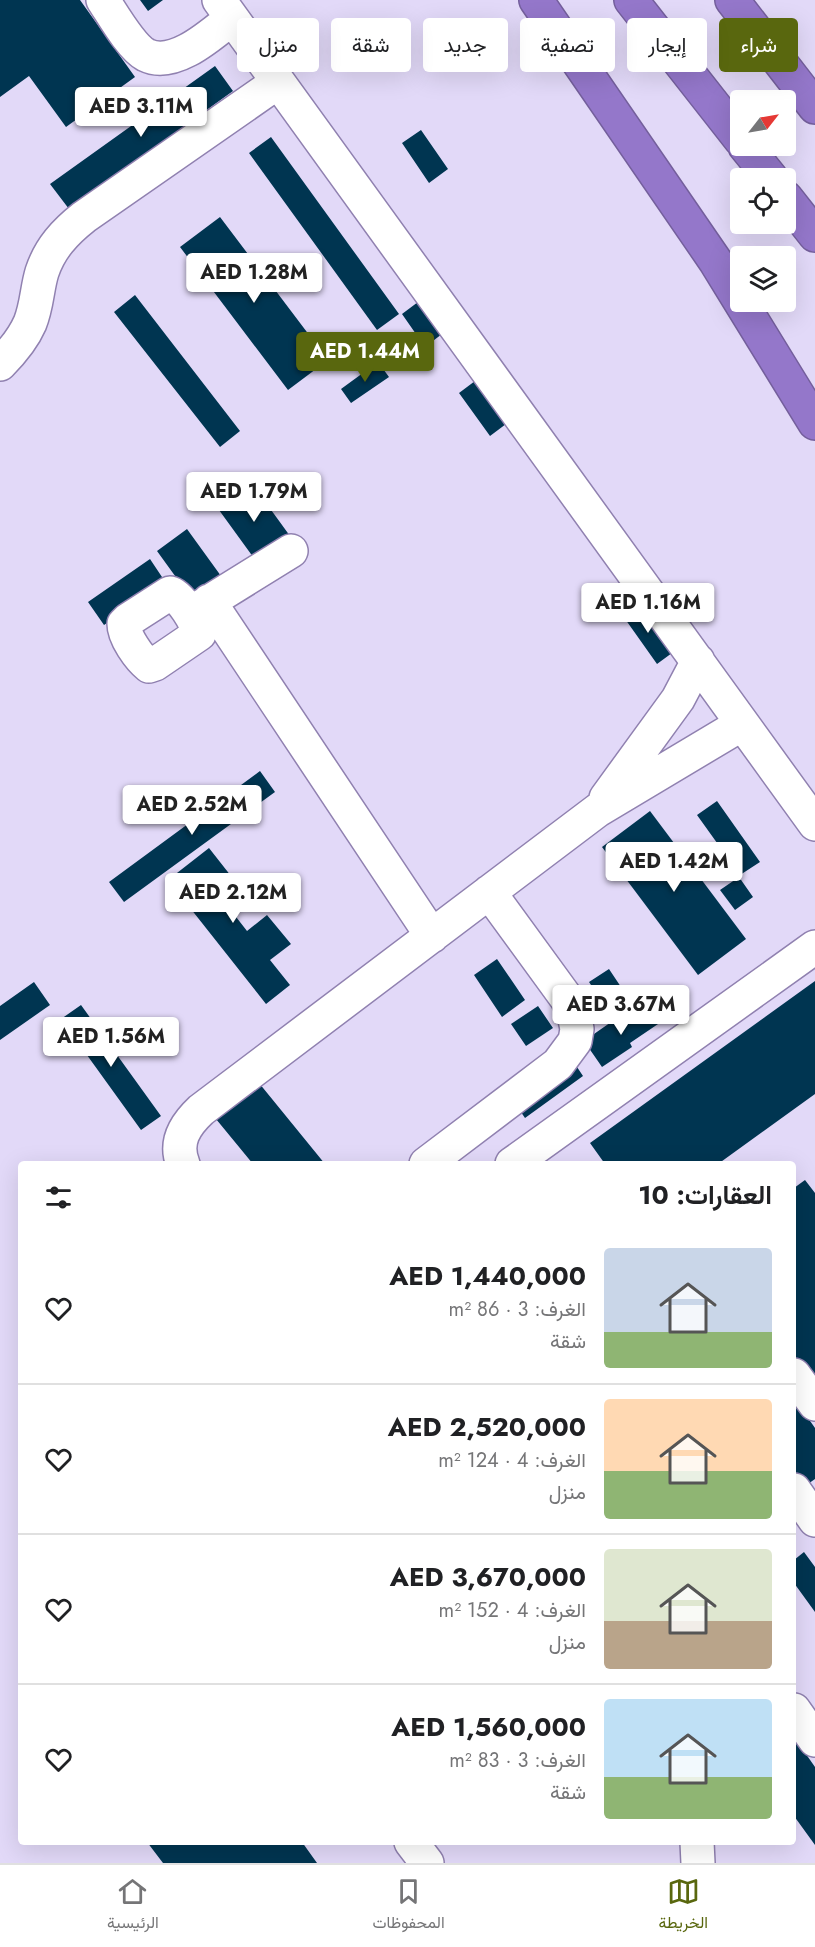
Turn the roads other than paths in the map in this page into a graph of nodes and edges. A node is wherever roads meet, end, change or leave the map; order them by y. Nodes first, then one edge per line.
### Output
1 (103, 0) edge
2 (536, 0) edge
3 (631, 0) edge
4 (732, 0) edge
5 (226, 9) edge
6 (278, 82) junction
7 (815, 107) edge
8 (730, 126) edge
9 (753, 156) edge
10 (763, 168) edge
11 (796, 211) edge
12 (815, 235) edge
13 (716, 262) junction
14 (730, 280) edge
15 (755, 312) edge
16 (0, 364) edge
17 (815, 388) edge
18 (815, 423) edge
19 (291, 550) dead end
20 (698, 661) junction
21 (742, 724) junction
22 (598, 810) junction
23 (815, 824) edge
24 (489, 892) junction
25 (432, 936) junction
26 (815, 947) edge
27 (182, 1161) edge
28 (430, 1161) edge
29 (517, 1161) edge
30 (796, 1378) edge
31 (815, 1404) edge
32 (796, 1494) edge
33 (809, 1521) edge
34 (796, 1713) edge
35 (815, 1740) edge
36 (413, 1845) edge
37 (697, 1845) edge
38 (427, 1863) edge
39 (698, 1863) edge

1 - 5 street
2 - 13 highway
3 - 8 highway
4 - 7 highway
5 - 6 street
6 - 16 street
6 - 20 street
9 - 10 highway
11 - 12 highway
13 - 14 highway
13 - 18 highway
15 - 17 highway
19 - 25 street
20 - 21 street
20 - 22 street
21 - 22 street
21 - 23 street
22 - 24 street
24 - 25 street
24 - 28 street
25 - 27 street
26 - 29 street
30 - 31 street
32 - 33 street
34 - 35 street
36 - 38 street
37 - 39 street

